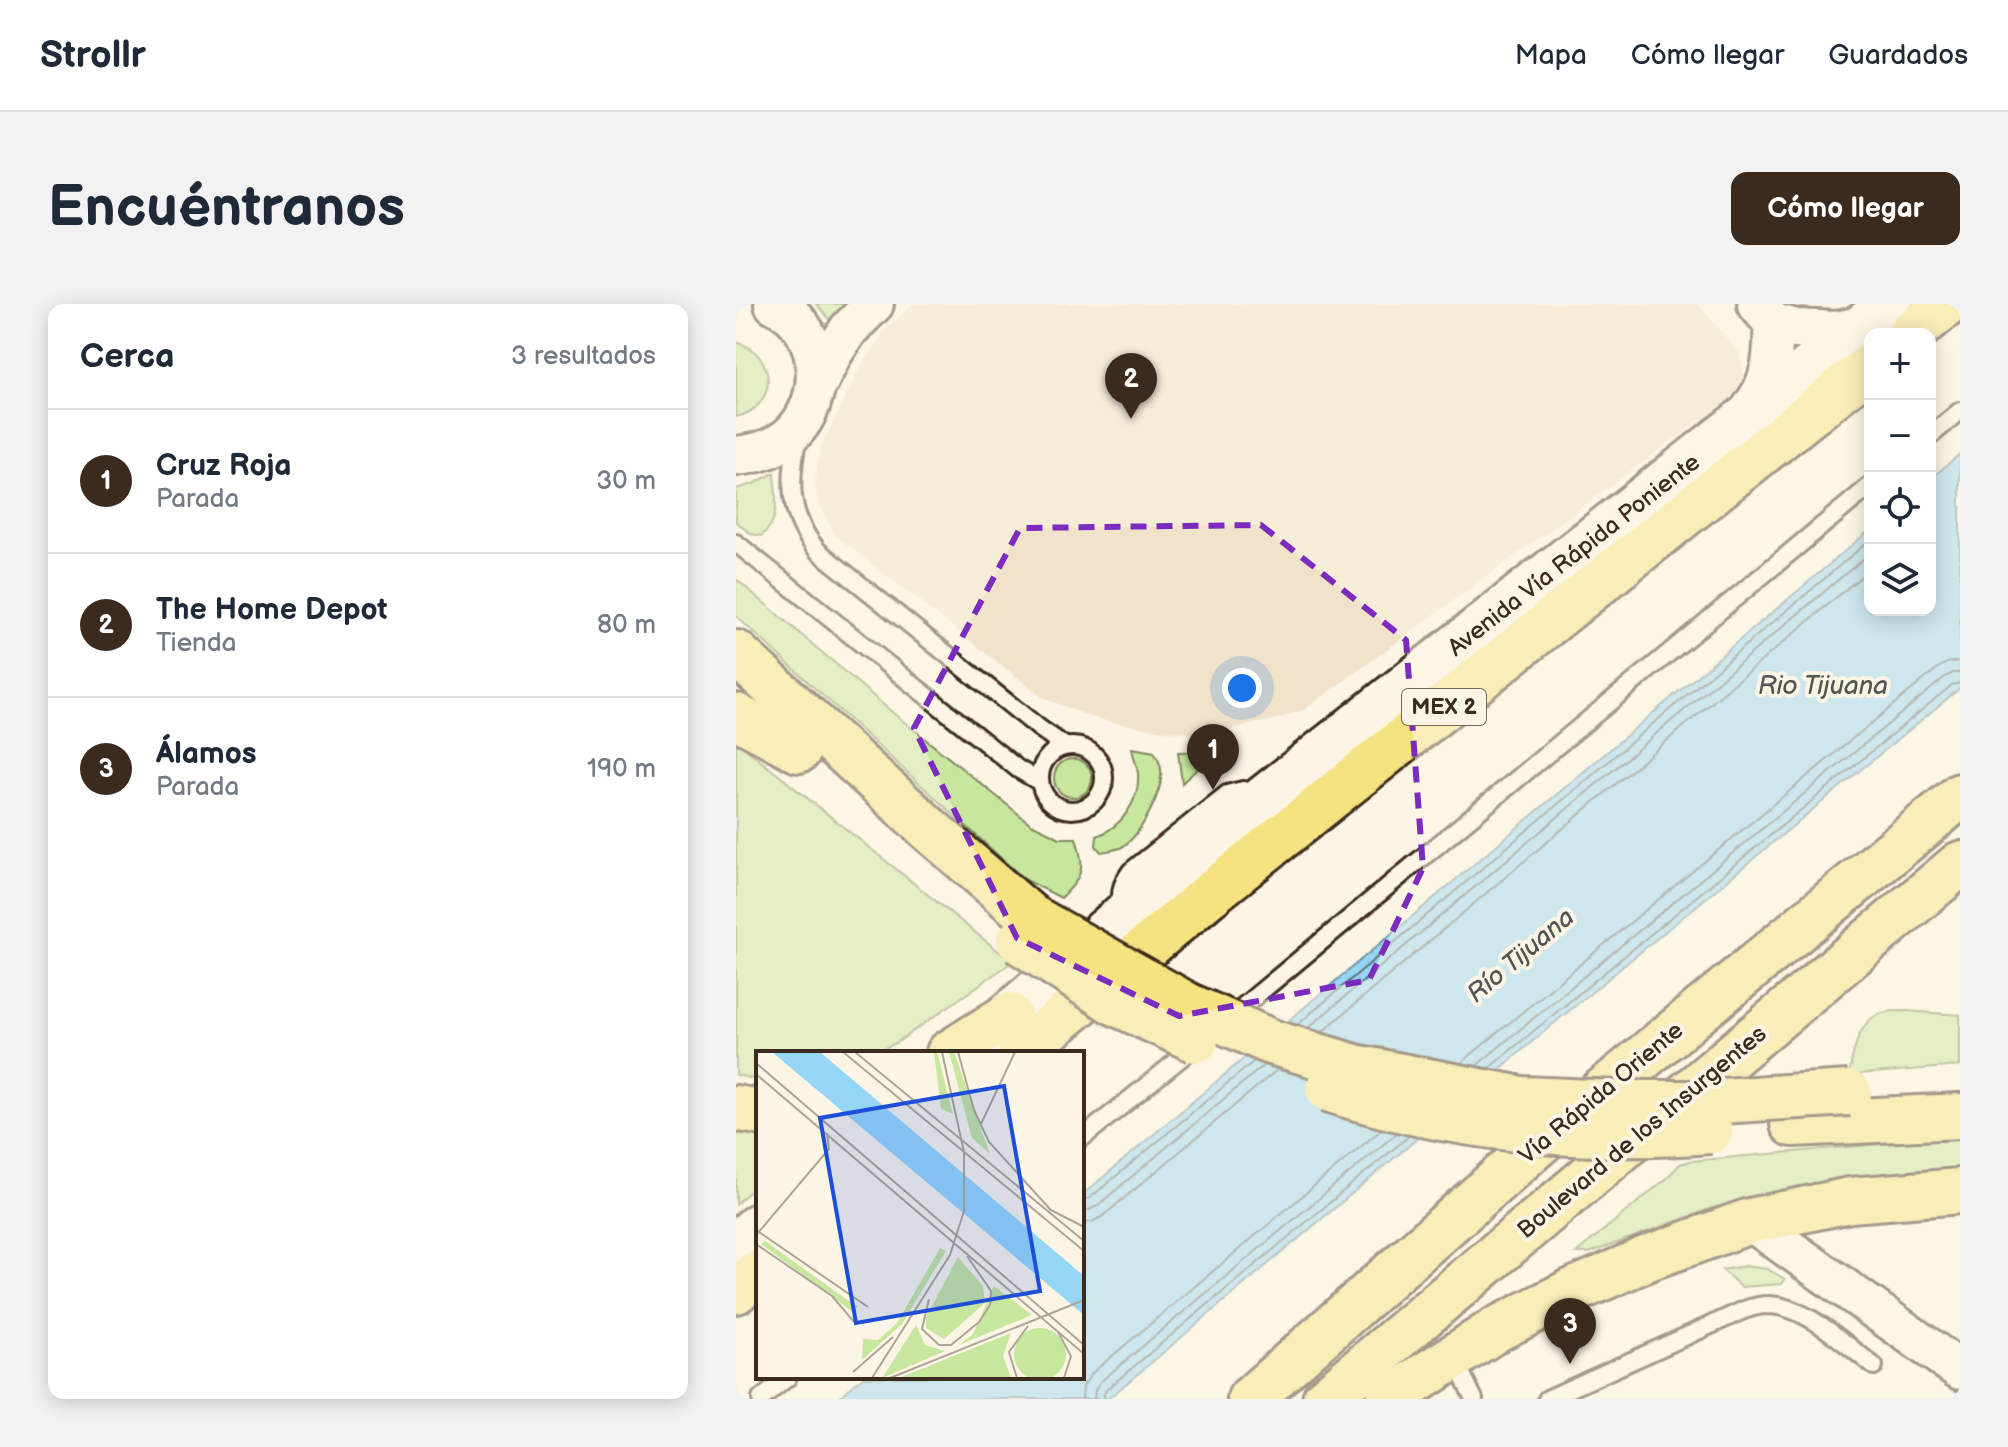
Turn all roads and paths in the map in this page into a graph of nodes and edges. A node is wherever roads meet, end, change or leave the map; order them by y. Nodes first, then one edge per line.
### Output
1 (774, 304) edge
2 (874, 304) edge
3 (1947, 304) edge
4 (1765, 314) edge
5 (1917, 328) edge
6 (1864, 332) edge
7 (1864, 340) edge
8 (1864, 342) edge
9 (816, 387) junction
10 (1960, 411) edge
11 (1740, 425) junction
12 (799, 426) junction
13 (1936, 431) edge
14 (736, 456) edge
15 (1864, 491) edge
16 (736, 543) edge
17 (736, 653) edge
18 (736, 692) edge
19 (736, 716) edge
20 (1065, 746) junction
21 (799, 750) junction
22 (1040, 782) junction
23 (1960, 796) edge
24 (1960, 864) edge
25 (1960, 895) edge
26 (1020, 926) junction
27 (1015, 1034) edge
28 (956, 1051) edge
29 (969, 1051) edge
30 (1960, 1088) edge
31 (736, 1108) edge
32 (756, 1112) edge
33 (1960, 1116) edge
34 (1084, 1136) edge
35 (1960, 1191) edge
36 (1750, 1221) junction
37 (756, 1228) edge
38 (736, 1245) edge
39 (756, 1274) edge
40 (736, 1291) edge
41 (1874, 1366) dead end
42 (1960, 1370) edge
43 (1430, 1377) edge
44 (786, 1379) edge
45 (761, 1399) edge
46 (1250, 1399) edge
47 (1325, 1399) edge
48 (1361, 1399) edge
49 (1388, 1399) edge
50 (1474, 1399) edge
51 (1547, 1399) edge

1 - 9 street
2 - 9 street
3 - 5 main road
4 - 6 street
4 - 11 street
7 - 11 main road, Avenida Vía Rápida Poniente
8 - 27 main road, Avenida Vía Rápida Poniente / MEX 2
9 - 12 street
10 - 13 lane
11 - 27 main road, Avenida Vía Rápida Poniente
12 - 14 street
12 - 20 lane
15 - 34 lane
16 - 22 lane
17 - 26 main road
18 - 21 main road
19 - 21 main road
20 - 22 lane
20 - 22 lane
21 - 26 main road
23 - 46 main road, Vía Rápida Oriente
24 - 47 main road, Boulevard de los Insurgentes
25 - 48 main road, Boulevard de los Insurgentes
26 - 30 main road, bridge
26 - 33 main road, bridge
27 - 28 main road
27 - 29 main road, Avenida Vía Rápida Poniente
31 - 32 main road
35 - 36 main road
36 - 42 street
36 - 43 main road
37 - 38 main road
39 - 40 main road
41 - 51 lane
43 - 49 main road
43 - 50 lane
44 - 45 lane

